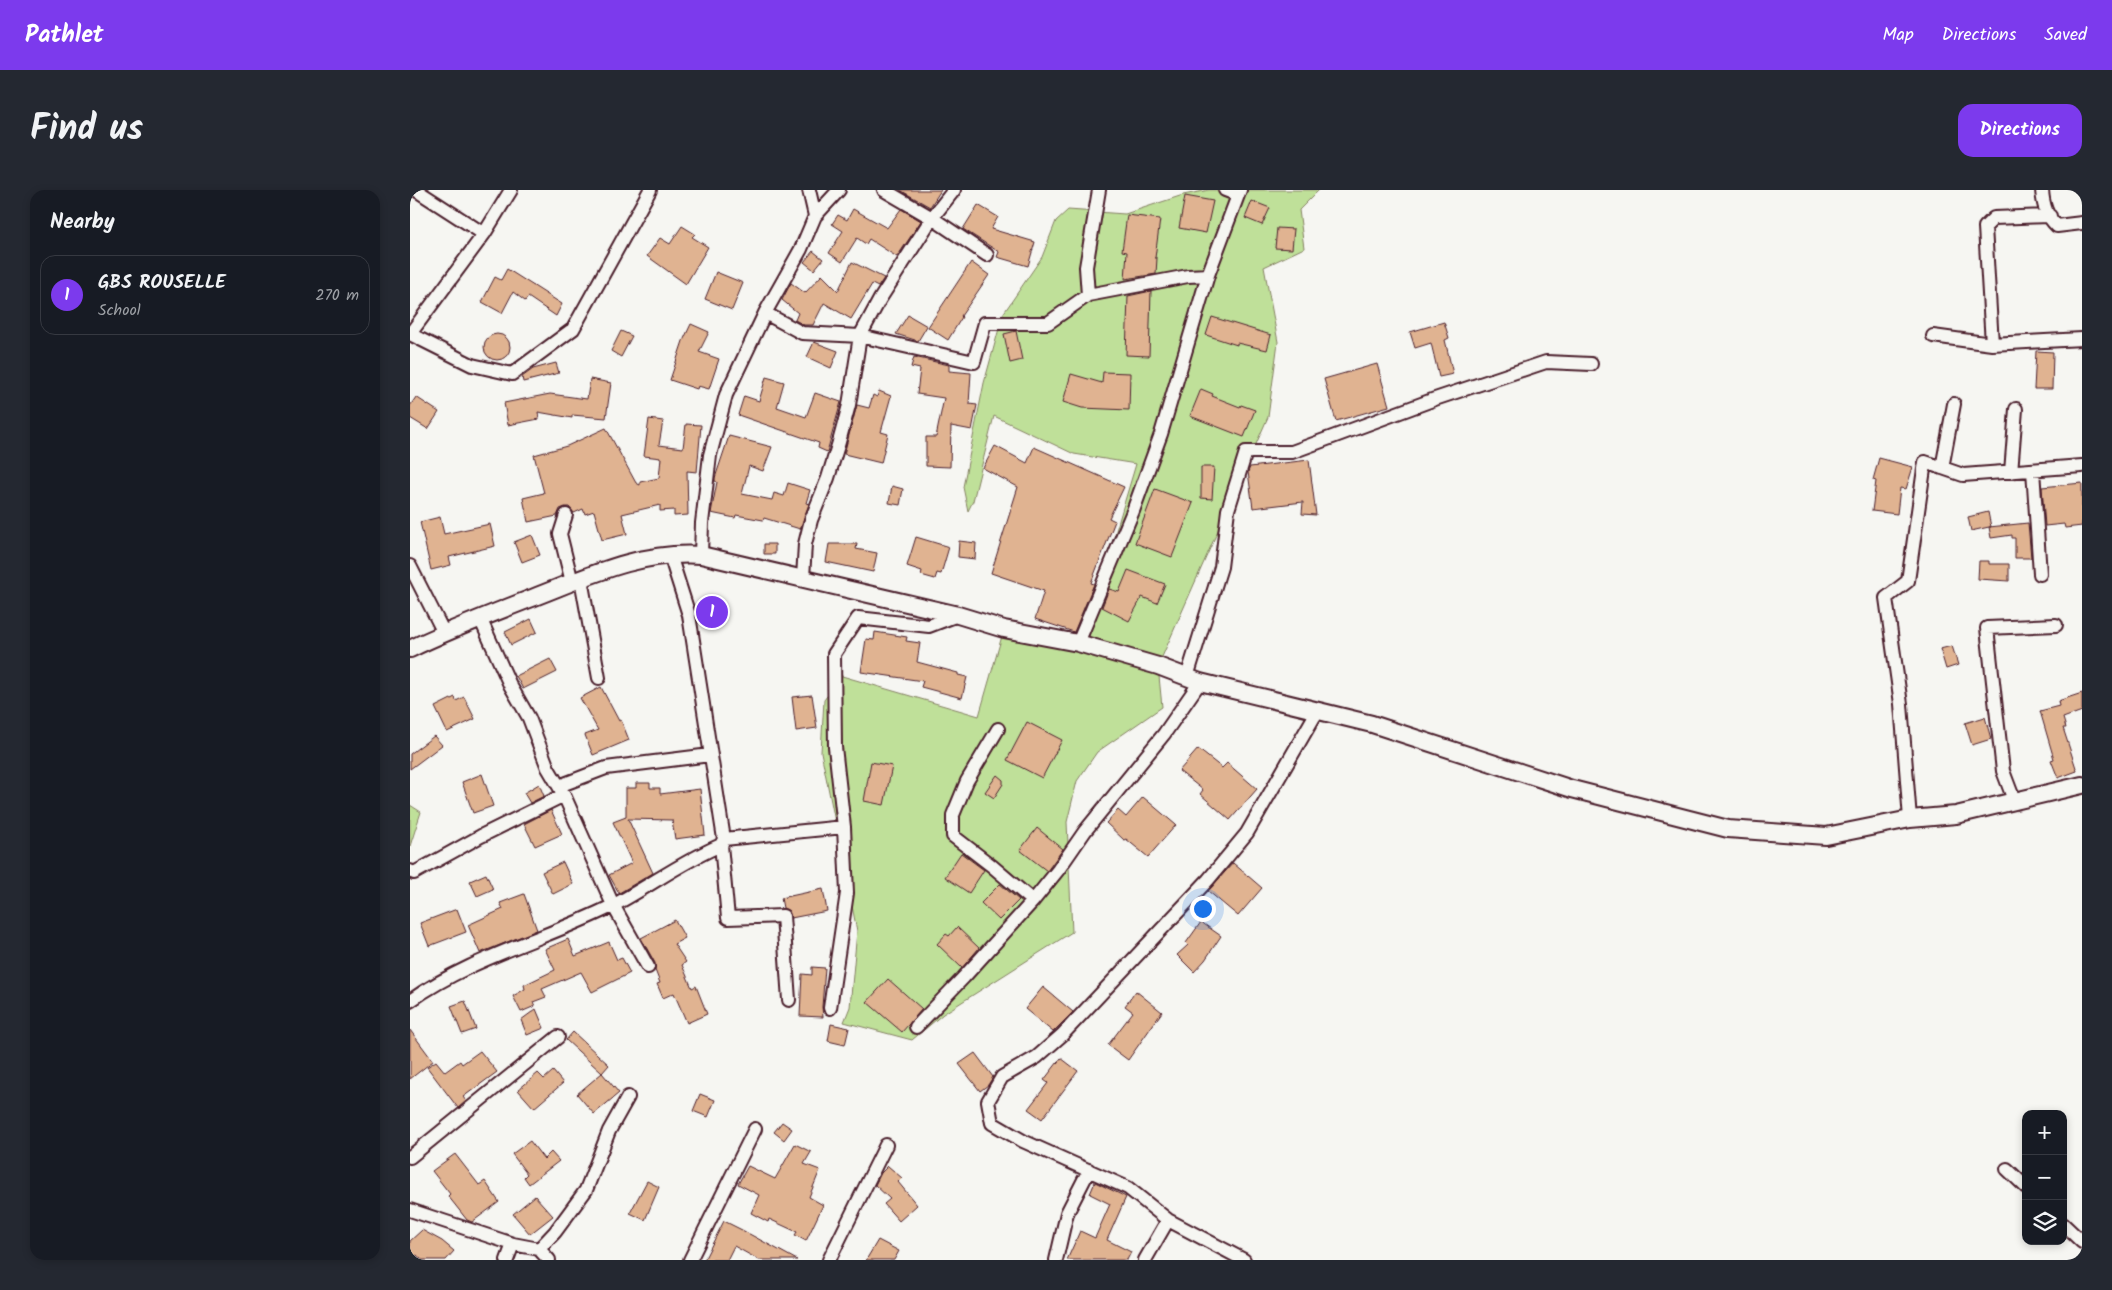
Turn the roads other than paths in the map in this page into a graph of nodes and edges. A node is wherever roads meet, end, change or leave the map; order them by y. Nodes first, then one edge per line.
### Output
1 (416, 190) edge
2 (511, 190) edge
3 (650, 190) edge
4 (809, 190) edge
5 (815, 190) edge
6 (884, 190) edge
7 (954, 190) edge
8 (1100, 190) edge
9 (1224, 190) edge
10 (2042, 190) edge
11 (837, 193) edge
12 (1239, 193) edge
13 (815, 216) junction
14 (2050, 216) junction
15 (932, 218) junction
16 (2082, 223) edge
17 (484, 234) junction
18 (986, 255) dead end
19 (1208, 275) junction
20 (1088, 295) junction
21 (764, 313) junction
22 (410, 334) edge
23 (860, 336) junction
24 (1933, 336) dead end
25 (2082, 339) edge
26 (1992, 344) junction
27 (1591, 364) dead end
28 (1954, 404) dead end
29 (2016, 409) dead end
30 (2082, 466) edge
31 (1942, 468) junction
32 (2033, 470) junction
33 (2011, 472) junction
34 (566, 515) dead end
35 (670, 555) junction
36 (701, 555) junction
37 (410, 566) edge
38 (2040, 574) dead end
39 (803, 578) junction
40 (577, 581) junction
41 (958, 615) junction
42 (480, 618) junction
43 (2056, 625) dead end
44 (444, 633) junction
45 (1078, 643) junction
46 (410, 649) edge
47 (599, 678) dead end
48 (1193, 679) junction
49 (1318, 710) junction
50 (998, 729) dead end
51 (710, 755) junction
52 (2082, 786) edge
53 (561, 790) junction
54 (2014, 800) junction
55 (1910, 819) junction
56 (844, 827) junction
57 (722, 842) junction
58 (410, 871) edge
59 (1033, 901) junction
60 (613, 905) junction
61 (648, 967) dead end
62 (789, 1000) dead end
63 (410, 1001) edge
64 (830, 1008) dead end
65 (916, 1027) dead end
66 (558, 1037) dead end
67 (628, 1097) dead end
68 (755, 1129) dead end
69 (886, 1145) dead end
70 (410, 1157) edge
71 (2007, 1169) dead end
72 (1089, 1170) junction
73 (2022, 1183) edge
74 (410, 1210) edge
75 (1168, 1220) junction
76 (2067, 1228) edge
77 (2082, 1242) edge
78 (513, 1244) junction
79 (539, 1249) junction
80 (507, 1260) edge
81 (549, 1260) edge
82 (690, 1260) edge
83 (829, 1260) edge
84 (1056, 1260) edge
85 (1145, 1260) edge
86 (1244, 1260) edge

1 - 17 street
2 - 17 street
3 - 22 street
4 - 13 street
5 - 11 street
6 - 15 street
7 - 15 street
8 - 20 street
9 - 12 street
10 - 14 street
11 - 13 street
12 - 19 street
13 - 21 street
14 - 16 street
14 - 26 street
15 - 18 street
15 - 23 street
17 - 22 street
19 - 20 street
19 - 45 street
20 - 23 street
21 - 23 street
21 - 36 street
23 - 39 street
24 - 26 street
25 - 26 street
27 - 48 street
28 - 31 street
29 - 33 street
30 - 32 street
31 - 33 street
31 - 55 street
32 - 33 street
32 - 38 street
34 - 40 street
35 - 36 street
35 - 40 street
35 - 51 street
36 - 39 street
37 - 44 street
39 - 41 street
40 - 42 street
40 - 47 street
41 - 45 street
41 - 56 street
42 - 44 street
42 - 53 street
43 - 54 street
44 - 46 street
45 - 48 street
48 - 49 street
48 - 59 street
49 - 55 street
49 - 72 street
50 - 59 street
51 - 53 street
51 - 57 street
52 - 54 street
53 - 58 street
53 - 60 street
54 - 55 street
56 - 57 street
56 - 64 street
57 - 60 street
57 - 62 street
59 - 65 street
60 - 61 street
60 - 63 street
66 - 70 street
67 - 79 street
68 - 82 street
69 - 83 street
71 - 73 street
72 - 75 street
72 - 84 street
74 - 78 street
75 - 85 street
75 - 86 street
76 - 77 street
78 - 79 street
78 - 80 street
79 - 81 street

